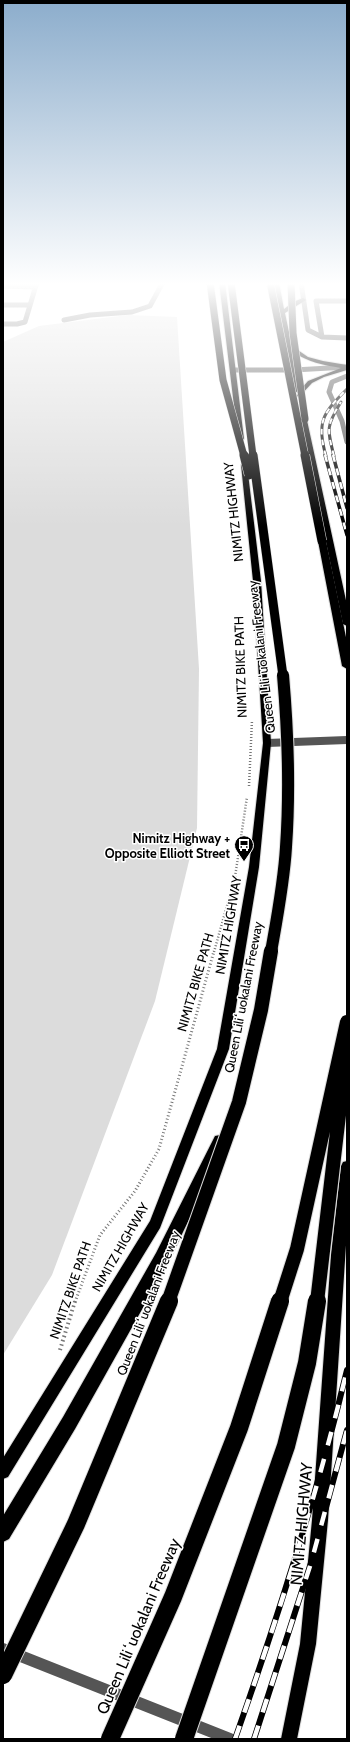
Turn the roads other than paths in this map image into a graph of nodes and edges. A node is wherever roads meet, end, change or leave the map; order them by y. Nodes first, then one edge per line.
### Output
1 (221, 363) edge
2 (232, 363) edge
3 (241, 363) edge
4 (286, 363) edge
5 (293, 363) edge
6 (297, 363) edge
7 (323, 363) edge
8 (347, 368) edge
9 (233, 370) junction
10 (294, 370) junction
11 (347, 376) edge
12 (299, 395) junction
13 (347, 442) edge
14 (260, 514) junction
15 (322, 541) junction
16 (347, 624) edge
17 (347, 666) edge
18 (347, 740) edge
19 (267, 743) junction
20 (347, 1022) edge
21 (347, 1045) edge
22 (239, 1102) junction
23 (347, 1166) edge
24 (347, 1241) edge
25 (338, 1256) junction
26 (3, 1472) edge
27 (3, 1533) edge
28 (3, 1650) edge
29 (3, 1675) edge
30 (110, 1739) edge
31 (184, 1739) edge
32 (230, 1739) edge
33 (289, 1739) edge

1 - 14 highway, bridge
2 - 9 main road, NIMITZ HIGHWAY
3 - 14 highway, Queen Liliʻuokalani Freeway, bridge
4 - 15 highway, bridge
5 - 10 main road
6 - 15 highway, bridge
7 - 8 main road
8 - 10 street
8 - 12 main road
9 - 10 street
9 - 19 main road, NIMITZ HIGHWAY
10 - 12 main road
11 - 13 street
12 - 16 main road
14 - 22 highway, Queen Liliʻuokalani Freeway, bridge
15 - 17 highway
18 - 19 street
19 - 26 main road, NIMITZ HIGHWAY
20 - 30 highway, Queen Liliʻuokalani Freeway, bridge
21 - 31 highway, bridge
22 - 27 highway, bridge
22 - 29 highway, Queen Liliʻuokalani Freeway, bridge
23 - 25 main road, NIMITZ HIGHWAY
24 - 25 street
25 - 33 main road, NIMITZ HIGHWAY
28 - 32 street

